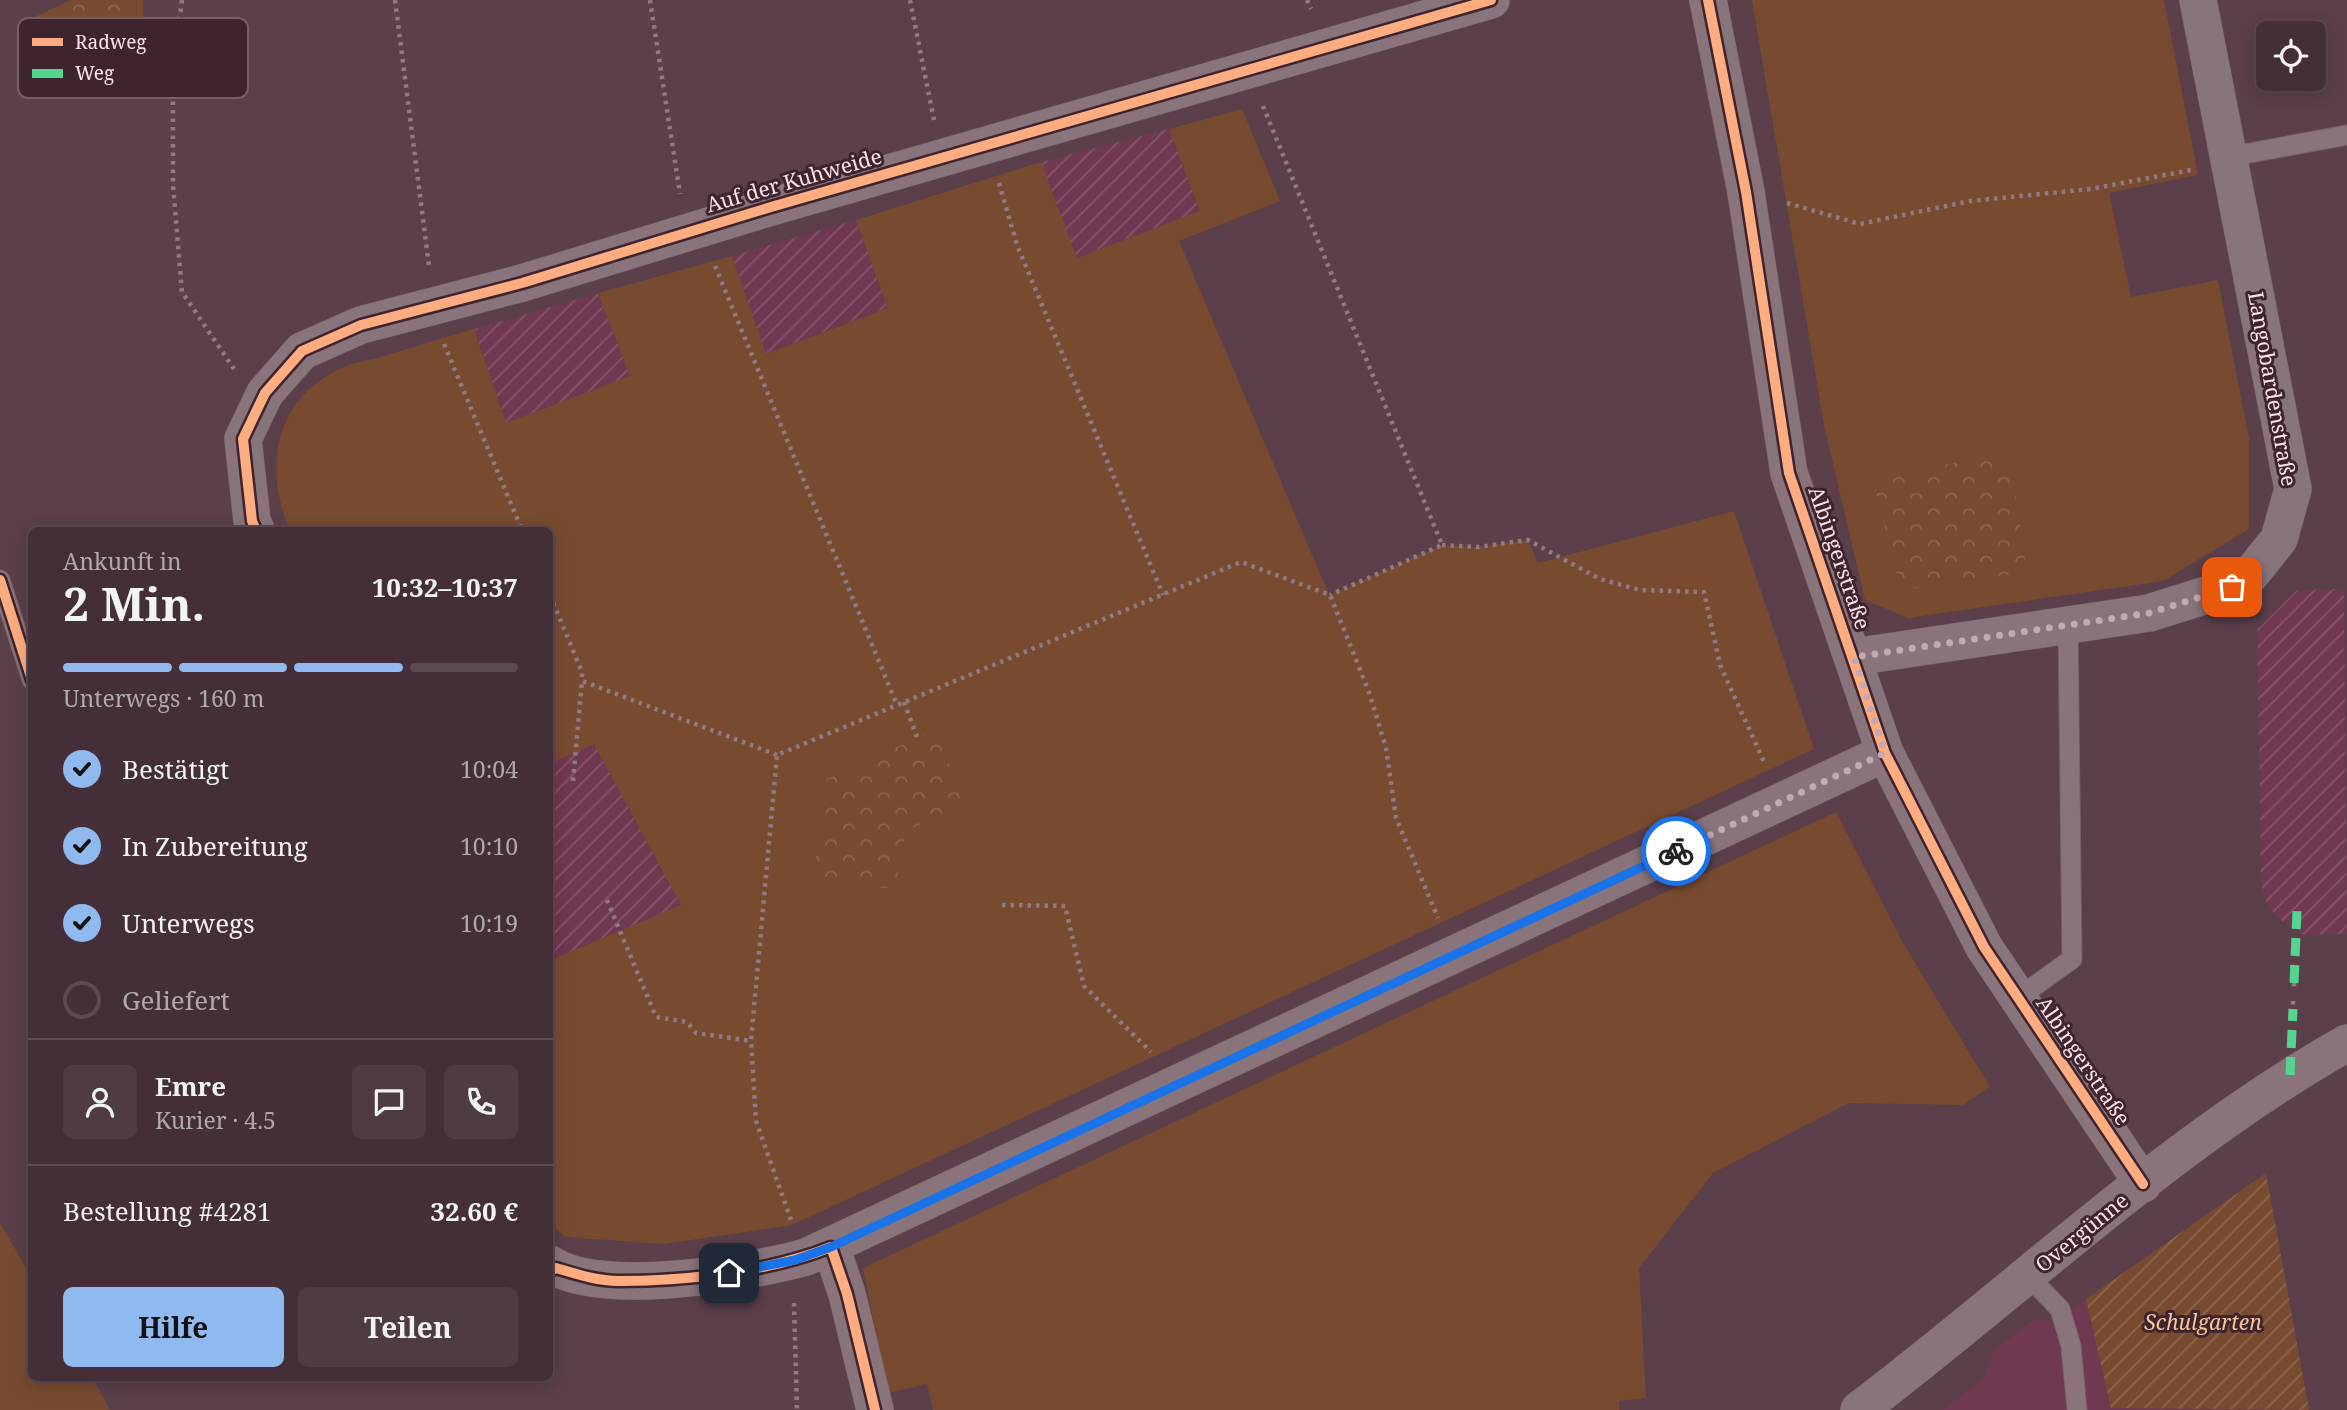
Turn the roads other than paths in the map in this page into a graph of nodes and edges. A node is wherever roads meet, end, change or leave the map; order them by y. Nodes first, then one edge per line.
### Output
1 (1491, 0) edge
2 (1708, 0) edge
3 (2198, 0) edge
4 (2347, 135) edge
5 (2229, 160) junction
6 (255, 527) edge
7 (0, 580) edge
8 (2068, 626) junction
9 (1854, 657) junction
10 (28, 668) edge
11 (1885, 753) junction
12 (2018, 998) junction
13 (2347, 1043) edge
14 (2143, 1184) junction
15 (810, 1254) junction
16 (553, 1268) edge
17 (2028, 1276) junction
18 (875, 1410) edge
19 (1859, 1410) edge
20 (2077, 1410) edge

1 - 6 street, Auf der Kuhweide
2 - 9 street, Albingerstraße
3 - 5 street, Langobardenstraße
4 - 5 lane
5 - 8 street, Langobardenstraße
7 - 10 lane
8 - 9 street, Langobardenstraße
8 - 12 lane
9 - 11 street, Albingerstraße
11 - 12 street, Albingerstraße
11 - 15 street
12 - 14 street, Albingerstraße
13 - 14 street, Overgünne
14 - 17 street, Overgünne
15 - 16 street
15 - 18 street
17 - 19 street, Overgünne
17 - 20 lane

